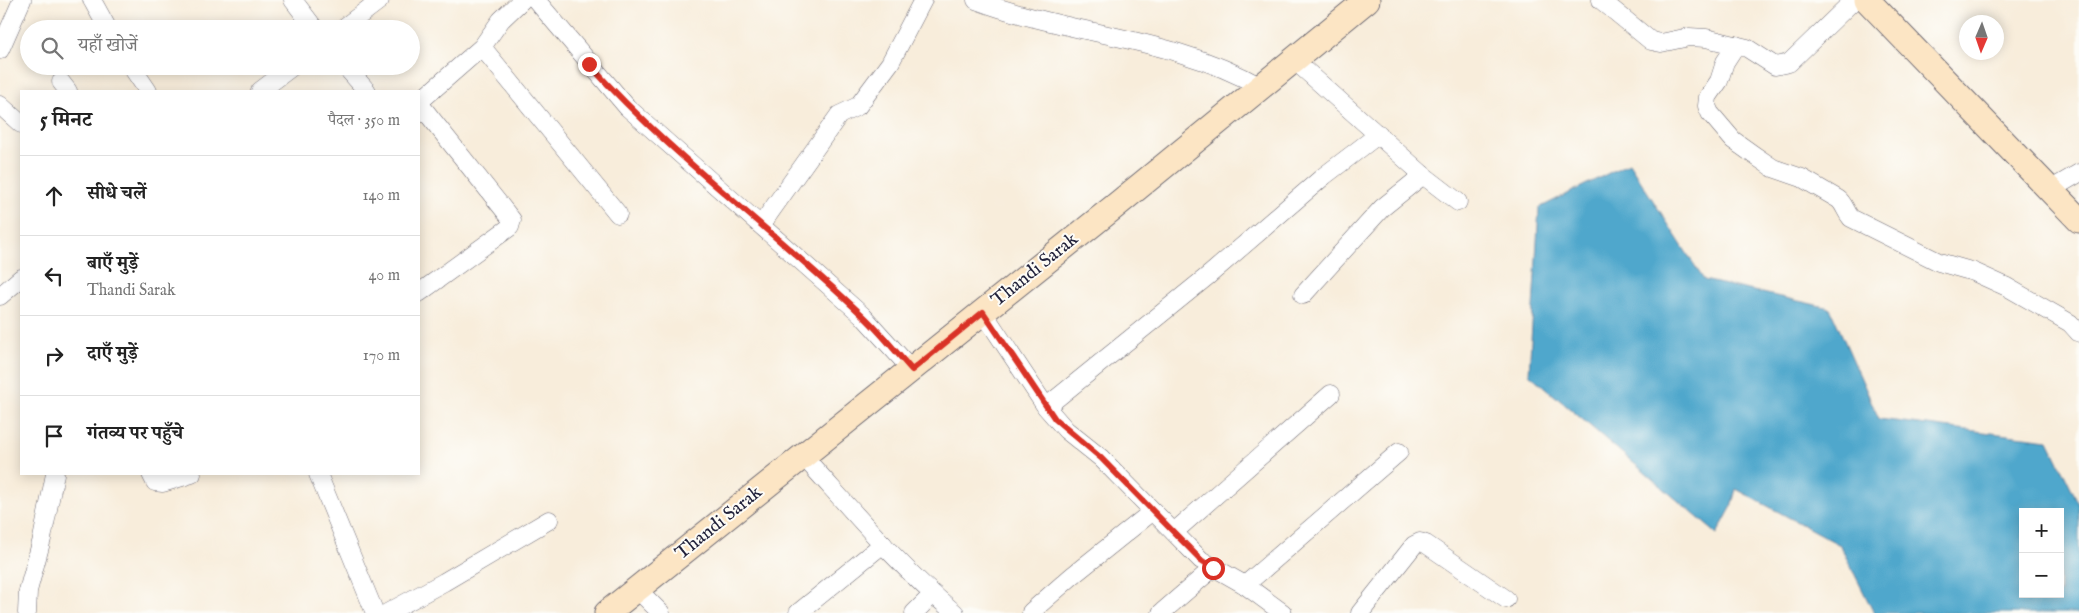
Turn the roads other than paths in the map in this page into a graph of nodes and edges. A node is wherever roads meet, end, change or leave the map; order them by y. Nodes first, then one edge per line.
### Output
1 (22, 0) edge
2 (92, 0) edge
3 (293, 0) edge
4 (380, 0) edge
5 (522, 0) edge
6 (536, 0) edge
7 (923, 0) edge
8 (976, 0) edge
9 (1365, 0) edge
10 (1601, 0) edge
11 (1854, 0) edge
12 (1867, 0) edge
13 (103, 20) edge
14 (308, 20) edge
15 (354, 20) edge
16 (1736, 45) junction
17 (482, 47) junction
18 (0, 50) edge
19 (1294, 60) junction
20 (137, 75) edge
21 (281, 75) edge
22 (353, 75) edge
23 (1261, 87) junction
24 (147, 90) edge
25 (261, 90) edge
26 (365, 90) edge
27 (420, 102) edge
28 (420, 104) edge
29 (0, 105) edge
30 (20, 123) edge
31 (1379, 134) junction
32 (2079, 173) edge
33 (1423, 175) junction
34 (2050, 190) junction
35 (1458, 202) dead end
36 (618, 214) dead end
37 (2079, 220) edge
38 (761, 225) junction
39 (20, 279) edge
40 (420, 292) edge
41 (1303, 295) dead end
42 (0, 296) edge
43 (983, 312) junction
44 (2079, 333) edge
45 (912, 370) junction
46 (1332, 394) dead end
47 (1046, 406) junction
48 (1399, 452) dead end
49 (803, 456) junction
50 (55, 475) edge
51 (152, 475) edge
52 (189, 475) edge
53 (318, 475) edge
54 (1153, 512) junction
55 (550, 520) dead end
56 (1174, 532) junction
57 (883, 544) junction
58 (1213, 568) junction
59 (1245, 586) junction
60 (638, 589) junction
61 (932, 594) junction
62 (1506, 599) dead end
63 (1262, 607) edge
64 (1031, 612) edge
65 (27, 613) edge
66 (375, 613) edge
67 (387, 613) edge
68 (608, 613) edge
69 (661, 613) edge
70 (798, 613) edge
71 (914, 613) edge
72 (955, 613) edge
73 (1161, 613) edge
74 (1283, 613) edge
75 (1360, 613) edge

1 - 18 street
2 - 13 street
3 - 14 street
4 - 15 street
5 - 17 street
6 - 38 street
7 - 38 street
8 - 23 street
9 - 19 main road, Thandi Sarak
10 - 16 street
11 - 16 street
12 - 34 main road
16 - 44 street
17 - 27 street
17 - 36 street
19 - 23 main road, Thandi Sarak
19 - 31 street
20 - 24 street
21 - 25 street
22 - 26 street
23 - 43 main road, Thandi Sarak
28 - 40 street
29 - 30 street
31 - 33 street
31 - 47 street
32 - 34 street
33 - 35 street
33 - 41 street
34 - 37 main road
38 - 45 street
39 - 42 street
43 - 45 main road, Thandi Sarak
43 - 47 street
45 - 49 main road, Thandi Sarak
46 - 56 street
47 - 54 street
48 - 59 street
49 - 57 street
49 - 60 main road, Thandi Sarak
50 - 65 street
51 - 52 street
53 - 66 street
54 - 56 street
54 - 64 street
55 - 67 street
56 - 58 street
57 - 61 street
57 - 70 street
58 - 59 street
58 - 73 street
59 - 63 street
60 - 68 main road, Thandi Sarak
60 - 69 street
61 - 71 street
61 - 72 street
62 - 75 street
63 - 74 street

